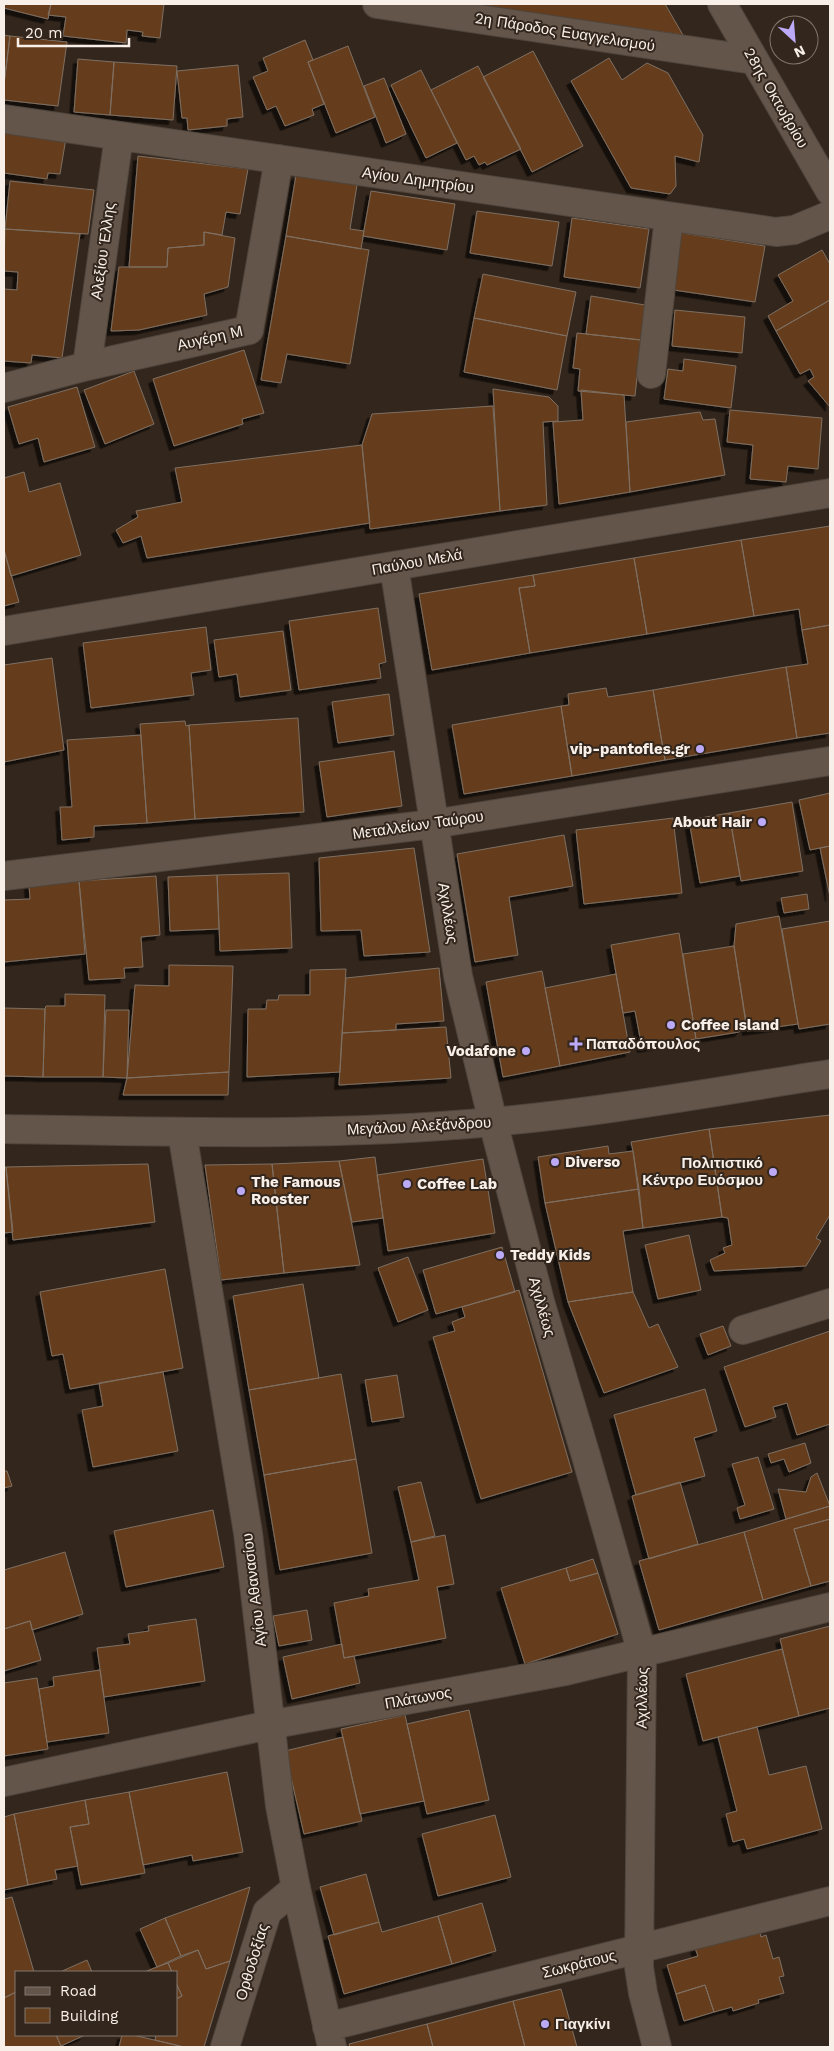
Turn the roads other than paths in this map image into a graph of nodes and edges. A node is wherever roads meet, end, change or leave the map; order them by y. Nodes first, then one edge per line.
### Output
1 (376, 4) edge
2 (722, 4) edge
3 (754, 60) junction
4 (4, 119) edge
5 (119, 136) junction
6 (279, 160) junction
7 (830, 191) edge
8 (830, 215) edge
9 (669, 217) junction
10 (87, 366) junction
11 (651, 374) dead end
12 (4, 388) edge
13 (830, 493) edge
14 (394, 566) junction
15 (4, 631) edge
16 (830, 761) edge
17 (433, 824) junction
18 (4, 876) edge
19 (830, 1074) edge
20 (493, 1122) junction
21 (4, 1129) edge
22 (182, 1132) junction
23 (830, 1304) edge
24 (743, 1330) dead end
25 (830, 1607) edge
26 (642, 1654) junction
27 (269, 1725) junction
28 (4, 1782) edge
29 (296, 1888) junction
30 (830, 1901) edge
31 (638, 1949) junction
32 (330, 2037) edge
33 (226, 2047) edge
34 (657, 2047) edge

1 - 3 street, 2η Πάροδος Ευαγγελισμού
2 - 3 street, 28ης Οκτωβρίου
3 - 7 street, 28ης Οκτωβρίου
4 - 5 street, Αγίου Δημητρίου
5 - 6 street, Αγίου Δημητρίου
5 - 10 street, Αλεξίου Έλλης
6 - 9 street, Αγίου Δημητρίου
6 - 10 street, Αυγέρη Μ
8 - 9 street, Αγίου Δημητρίου
9 - 11 street
10 - 12 street, Αυγέρη Μ
13 - 14 street, Παύλου Μελά
14 - 15 street, Παύλου Μελά
14 - 17 street, Αχιλλέως
16 - 17 street, Μεταλλείων Ταύρου
17 - 18 street, Μεταλλείων Ταύρου
17 - 20 street, Αχιλλέως
19 - 20 street, Μεγάλου Αλεξάνδρου
20 - 22 street, Μεγάλου Αλεξάνδρου
20 - 26 street, Αχιλλέως
21 - 22 street, Μεγάλου Αλεξάνδρου
22 - 27 street, Αγίου Αθανασίου
23 - 24 street
25 - 26 street, Πλάτωνος
26 - 27 street, Πλάτωνος
26 - 31 street, Αχιλλέως
27 - 28 street, Πλάτωνος
27 - 29 street, Αγίου Αθανασίου
29 - 32 street, Αγίου Αθανασίου
29 - 33 street, Ορθοδοξίας
30 - 31 street, Σωκράτους
31 - 32 street, Σωκράτους
31 - 34 street, Αχιλλέως

